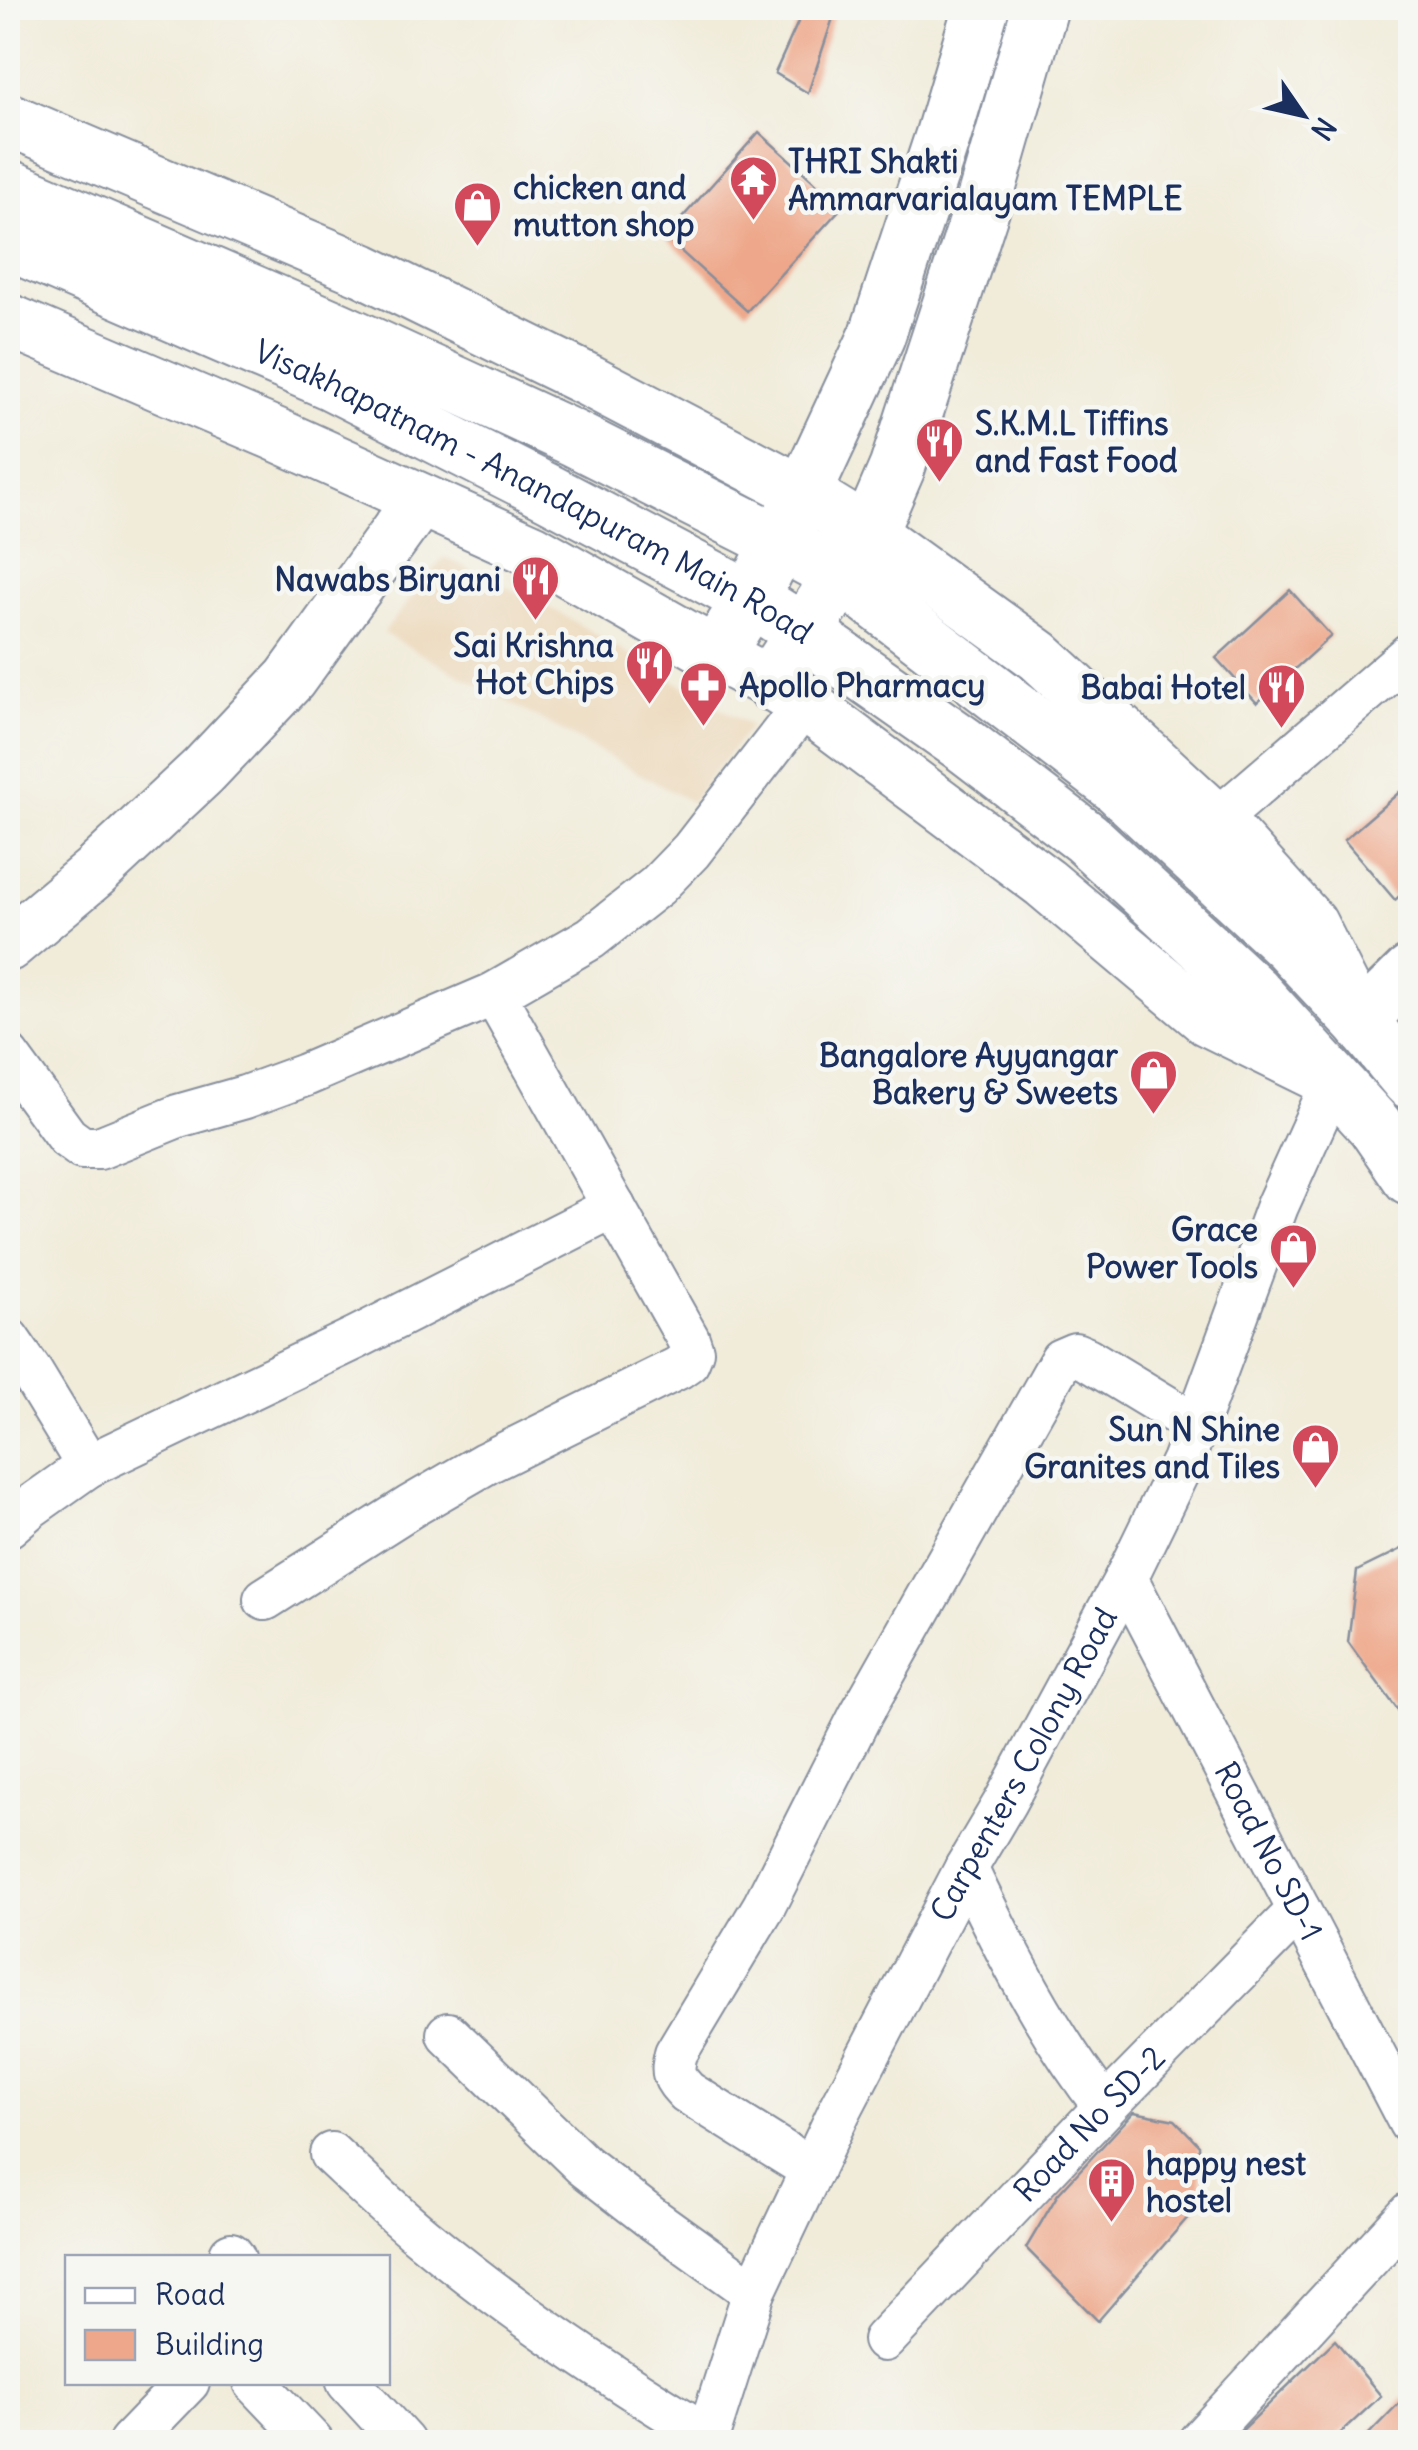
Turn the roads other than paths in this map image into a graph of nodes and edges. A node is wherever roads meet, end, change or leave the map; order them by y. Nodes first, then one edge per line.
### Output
1 (981, 8) edge
2 (1040, 8) edge
3 (8, 119) edge
4 (8, 186) edge
5 (8, 242) edge
6 (8, 320) edge
7 (804, 494) junction
8 (420, 500) junction
9 (780, 542) junction
10 (855, 555) junction
11 (751, 599) junction
12 (805, 633) junction
13 (716, 654) junction
14 (1410, 654) edge
15 (788, 693) junction
16 (1216, 820) junction
17 (8, 945) edge
18 (1410, 972) edge
19 (494, 994) junction
20 (1360, 1021) junction
21 (8, 1056) edge
22 (1410, 1081) edge
23 (1334, 1082) junction
24 (1410, 1177) edge
25 (614, 1207) junction
26 (8, 1339) edge
27 (1196, 1425) junction
28 (88, 1466) junction
29 (8, 1526) edge
30 (1126, 1578) junction
31 (265, 1599) dead end
32 (966, 1868) junction
33 (1299, 1910) junction
34 (448, 2034) dead end
35 (1106, 2107) junction
36 (1410, 2123) edge
37 (331, 2154) dead end
38 (812, 2170) junction
39 (1410, 2213) edge
40 (754, 2292) junction
41 (884, 2340) dead end
42 (186, 2385) edge
43 (257, 2385) edge
44 (351, 2385) edge
45 (146, 2437) edge
46 (707, 2439) edge
47 (312, 2442) edge
48 (402, 2442) edge
49 (1198, 2442) edge

1 - 7 main road
2 - 10 main road
3 - 7 street
4 - 9 main road, Visakhapatnam - Anandapuram Main Road
5 - 11 main road, Visakhapatnam - Anandapuram Main Road
6 - 8 street
7 - 9 main road
7 - 10 street
8 - 13 street
8 - 17 street
9 - 10 main road, Visakhapatnam - Anandapuram Main Road
9 - 11 main road
10 - 12 main road
10 - 16 street
10 - 20 main road, Visakhapatnam - Anandapuram Main Road
11 - 12 main road, Visakhapatnam - Anandapuram Main Road
11 - 13 main road
12 - 15 main road
12 - 23 main road, Visakhapatnam - Anandapuram Main Road
13 - 15 street
14 - 16 street
15 - 19 street
15 - 23 street
16 - 20 street
18 - 20 street
19 - 21 street
19 - 25 street
20 - 22 main road, Visakhapatnam - Anandapuram Main Road
23 - 24 main road, Visakhapatnam - Anandapuram Main Road
23 - 27 street, Carpenters Colony Road
25 - 28 street
25 - 31 street
26 - 28 street
27 - 30 street, Carpenters Colony Road
27 - 38 street
28 - 29 street
30 - 32 street, Carpenters Colony Road
30 - 33 street, Road No SD-1
32 - 35 street
32 - 38 street, Carpenters Colony Road
33 - 35 street, Road No SD-2
33 - 36 street, Road No SD-1
34 - 40 street
35 - 41 street, Road No SD-2
37 - 46 street
38 - 40 street, Carpenters Colony Road
39 - 49 street
40 - 46 street, Carpenters Colony Road
42 - 45 street
43 - 47 street
44 - 48 street

